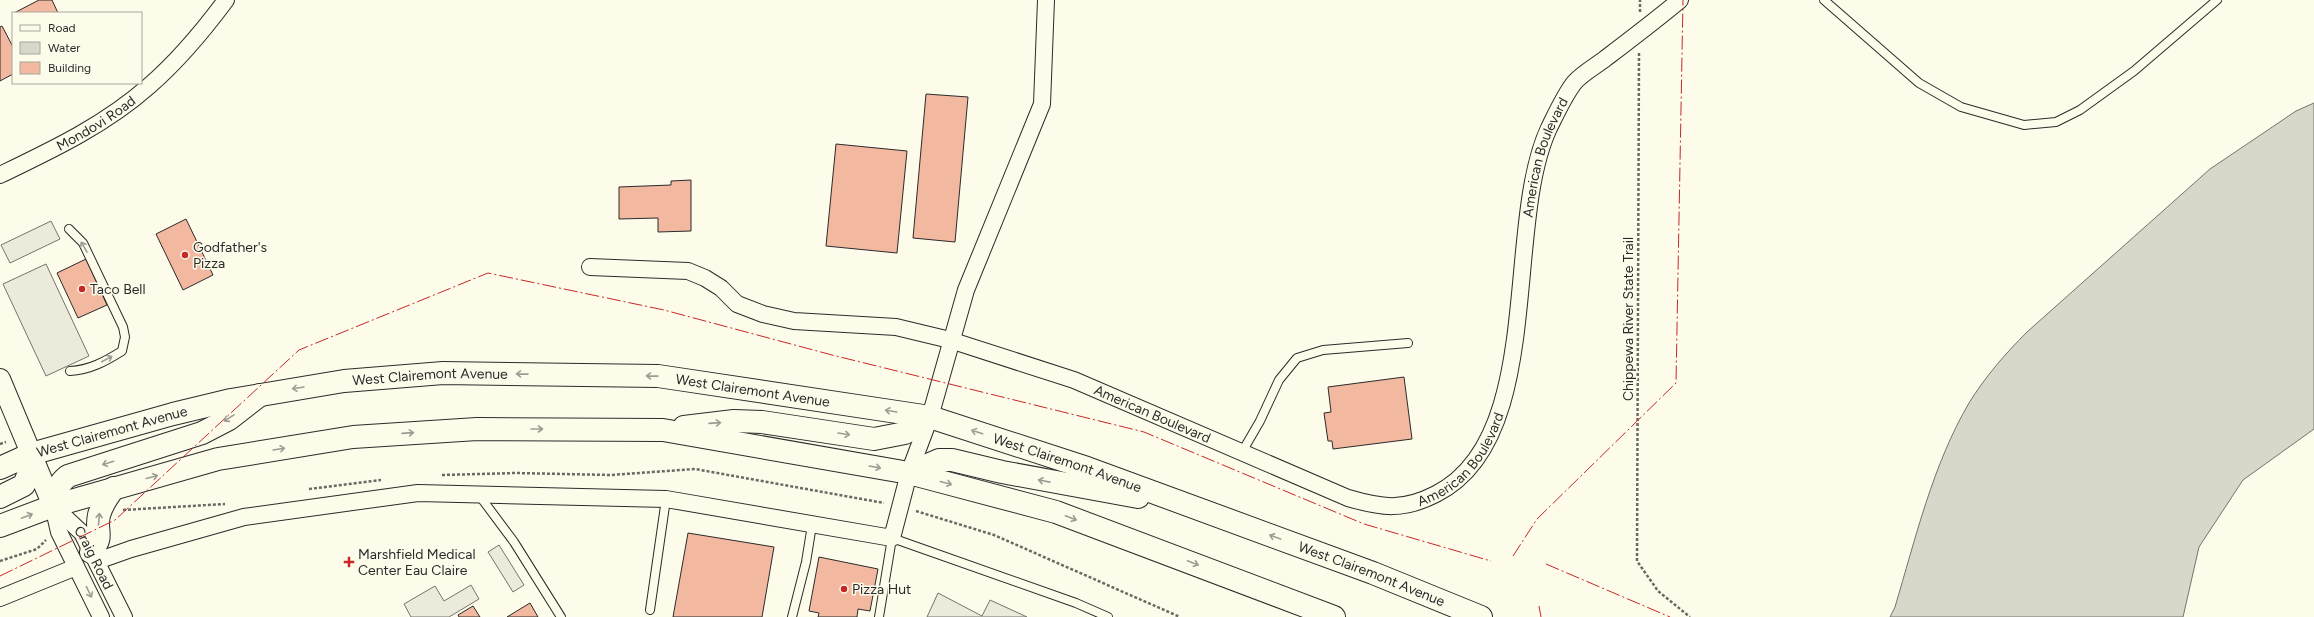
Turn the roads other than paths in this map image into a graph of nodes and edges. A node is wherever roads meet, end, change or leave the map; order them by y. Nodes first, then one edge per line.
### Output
1 (226, 0) edge
2 (1046, 0) edge
3 (1680, 0) edge
4 (1824, 0) edge
5 (2217, 0) edge
6 (0, 175) edge
7 (68, 229) dead end
8 (590, 267) dead end
9 (950, 340) junction
10 (1408, 343) dead end
11 (70, 371) dead end
12 (0, 379) edge
13 (260, 395) junction
14 (930, 417) junction
15 (663, 430) junction
16 (1242, 452) junction
17 (31, 454) junction
18 (0, 468) edge
19 (909, 472) junction
20 (114, 488) junction
21 (479, 494) junction
22 (0, 497) edge
23 (666, 499) junction
24 (53, 506) junction
25 (1193, 507) junction
26 (812, 525) junction
27 (0, 526) edge
28 (892, 538) junction
29 (88, 560) junction
30 (0, 598) edge
31 (650, 610) dead end
32 (101, 617) edge
33 (124, 617) edge
34 (561, 617) edge
35 (792, 617) edge
36 (879, 617) edge
37 (1108, 617) edge
38 (1334, 617) edge
39 (1481, 617) edge

1 - 6 street, Mondovi Road
2 - 9 street
3 - 16 street, American Boulevard
4 - 5 lane
11 -> 7 lane
8 - 9 street, American Boulevard
9 - 14 street
9 - 16 street, American Boulevard
10 - 16 lane
12 - 17 street, Craig Road
14 -> 13 main road, West Clairemont Avenue
13 - 17 main road, West Clairemont Avenue
13 -> 24 main road
15 -> 14 main road
14 - 19 street
25 -> 14 main road, West Clairemont Avenue
15 -> 19 main road
20 -> 15 main road
17 - 18 main road, West Clairemont Avenue
17 - 22 main road
17 - 24 street, Craig Road
25 -> 19 main road
19 - 28 street
19 -> 38 main road
20 - 24 main road
29 -> 20 main road
21 - 23 street
21 - 29 street
21 - 34 lane
23 - 26 street
23 - 31 lane
27 -> 24 main road
24 - 29 street, Craig Road
39 -> 25 main road, West Clairemont Avenue
26 - 28 street
26 - 35 lane
28 - 36 lane
28 - 37 lane
29 - 30 street
29 -> 32 street, Craig Road
29 - 33 street, Craig Road

